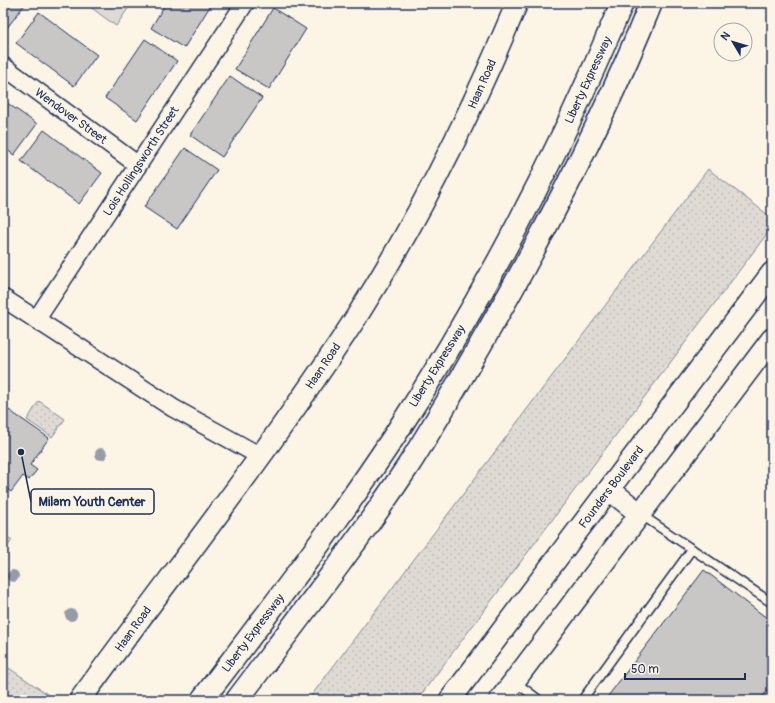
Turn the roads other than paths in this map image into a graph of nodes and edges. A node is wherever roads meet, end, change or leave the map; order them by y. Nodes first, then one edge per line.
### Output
1 (245, 3) edge
2 (517, 3) edge
3 (622, 3) edge
4 (651, 3) edge
5 (3, 66) edge
6 (138, 165) junction
7 (772, 272) edge
8 (3, 298) edge
9 (36, 320) junction
10 (772, 339) edge
11 (260, 456) junction
12 (610, 490) junction
13 (640, 514) junction
14 (692, 549) junction
15 (772, 603) edge
16 (514, 681) junction
17 (80, 700) edge
18 (202, 700) edge
19 (237, 700) edge
20 (450, 700) edge
21 (500, 700) edge
22 (539, 700) edge
23 (582, 700) edge

1 - 6 street, Lois Hollingsworth Street
2 - 11 street, Haan Road
3 - 18 highway, Liberty Expressway
4 - 19 highway
5 - 6 street, Wendover Street
6 - 9 street, Lois Hollingsworth Street
7 - 12 street, Founders Boulevard
8 - 9 street
9 - 11 street
10 - 13 street
11 - 17 street, Haan Road
12 - 13 street
12 - 20 street, Founders Boulevard
13 - 14 lane
13 - 16 street
14 - 15 lane
14 - 23 lane
16 - 21 street
16 - 22 lane

